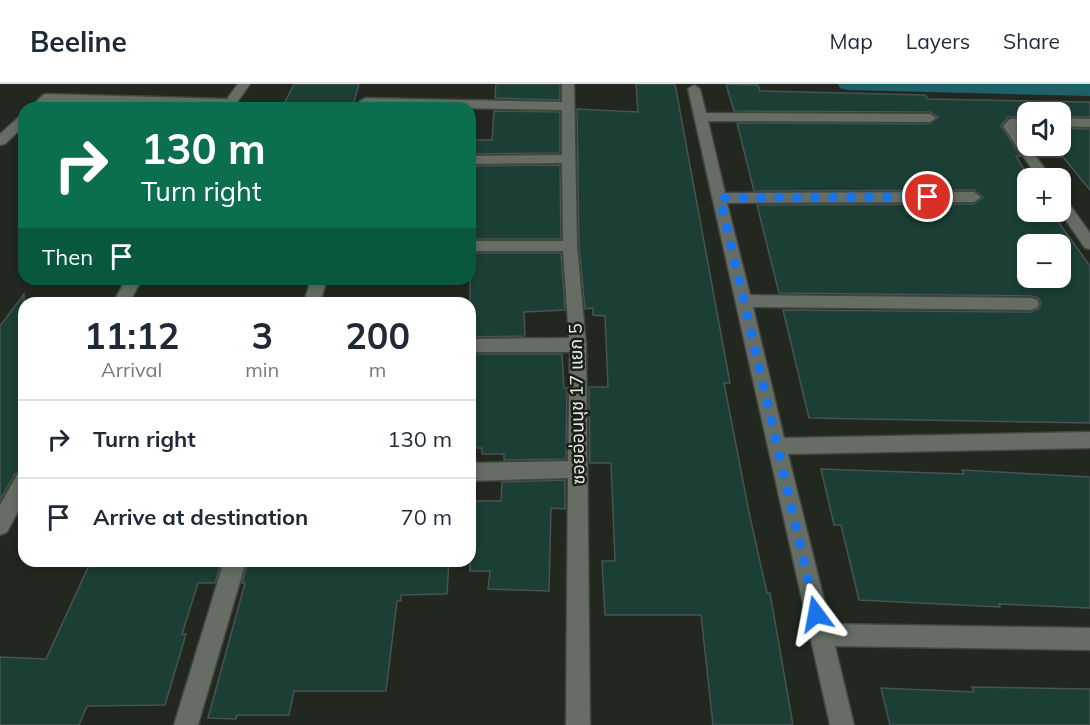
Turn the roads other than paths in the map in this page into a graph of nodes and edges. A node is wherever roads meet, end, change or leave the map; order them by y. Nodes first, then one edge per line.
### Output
1 (60, 84) edge
2 (244, 84) edge
3 (568, 84) edge
4 (694, 89) dead end
5 (47, 98) junction
6 (366, 101) edge
7 (43, 102) edge
8 (138, 102) edge
9 (232, 102) edge
10 (406, 102) edge
11 (476, 104) edge
12 (568, 106) junction
13 (701, 117) junction
14 (930, 118) dead end
15 (1017, 122) edge
16 (1071, 122) edge
17 (1090, 123) edge
18 (18, 124) edge
19 (1017, 136) edge
20 (0, 141) edge
21 (567, 159) junction
22 (476, 160) edge
23 (974, 197) dead end
24 (720, 198) junction
25 (1071, 217) edge
26 (1090, 244) edge
27 (476, 246) edge
28 (570, 246) junction
29 (744, 301) junction
30 (1031, 304) dead end
31 (578, 345) junction
32 (476, 346) edge
33 (1090, 440) edge
34 (777, 446) junction
35 (578, 469) junction
36 (476, 472) edge
37 (18, 492) edge
38 (0, 525) edge
39 (233, 567) edge
40 (821, 635) junction
41 (1090, 639) edge
42 (186, 725) edge
43 (578, 725) edge
44 (842, 725) edge

1 - 5 street
2 - 9 street
3 - 12 street, ซอยอ่อนนุช 17 แยก 5
4 - 13 street
5 - 7 street
5 - 8 street
6 - 10 street
11 - 12 street
12 - 21 street, ซอยอ่อนนุช 17 แยก 5
13 - 14 street
13 - 24 street
15 - 19 street
16 - 17 street
18 - 20 street
21 - 22 street
21 - 28 street, ซอยอ่อนนุช 17 แยก 5
23 - 24 street
24 - 29 street
25 - 26 street
27 - 28 street
28 - 31 street, ซอยอ่อนนุช 17 แยก 5
29 - 30 street
29 - 34 street
31 - 32 street
31 - 35 street, ซอยอ่อนนุช 17 แยก 5
33 - 34 street
34 - 40 street
35 - 36 street
35 - 43 street, ซอยอ่อนนุช 17 แยก 5
37 - 38 street
39 - 42 street
40 - 41 street
40 - 44 street

